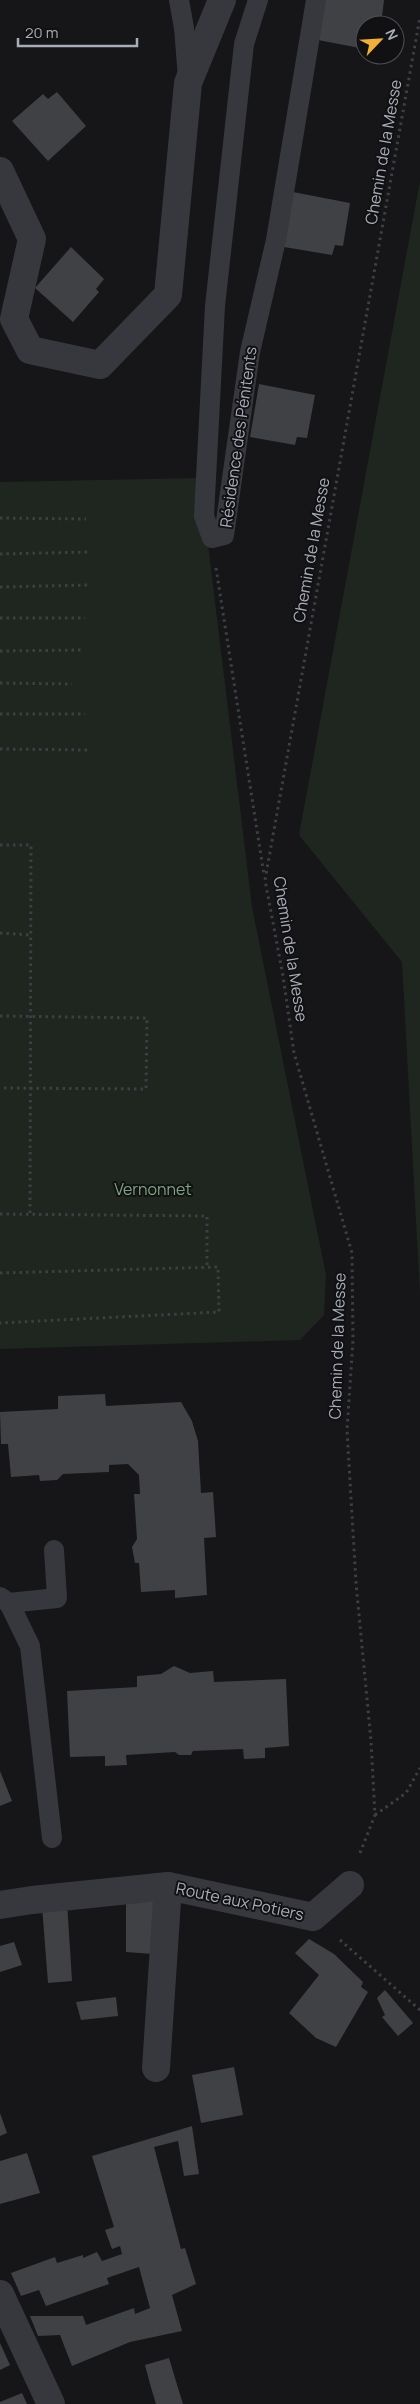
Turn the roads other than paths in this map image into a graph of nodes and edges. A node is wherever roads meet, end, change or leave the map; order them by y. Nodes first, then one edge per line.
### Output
1 (179, 0) edge
2 (222, 0) edge
3 (258, 0) edge
4 (316, 0) edge
5 (188, 83) junction
6 (0, 171) edge
7 (54, 1550) dead end
8 (5, 1600) edge
9 (52, 1838) dead end
10 (350, 1885) road end
11 (168, 1886) junction
12 (0, 1905) edge
13 (156, 2068) dead end
14 (0, 2294) edge
15 (51, 2404) edge

1 - 5 lane
2 - 5 street
3 - 4 lane, Résidence des Pénitents
5 - 6 street
7 - 8 lane
8 - 9 lane
10 - 11 street, Route aux Potiers
11 - 12 street, Route aux Potiers
11 - 13 street
14 - 15 street

